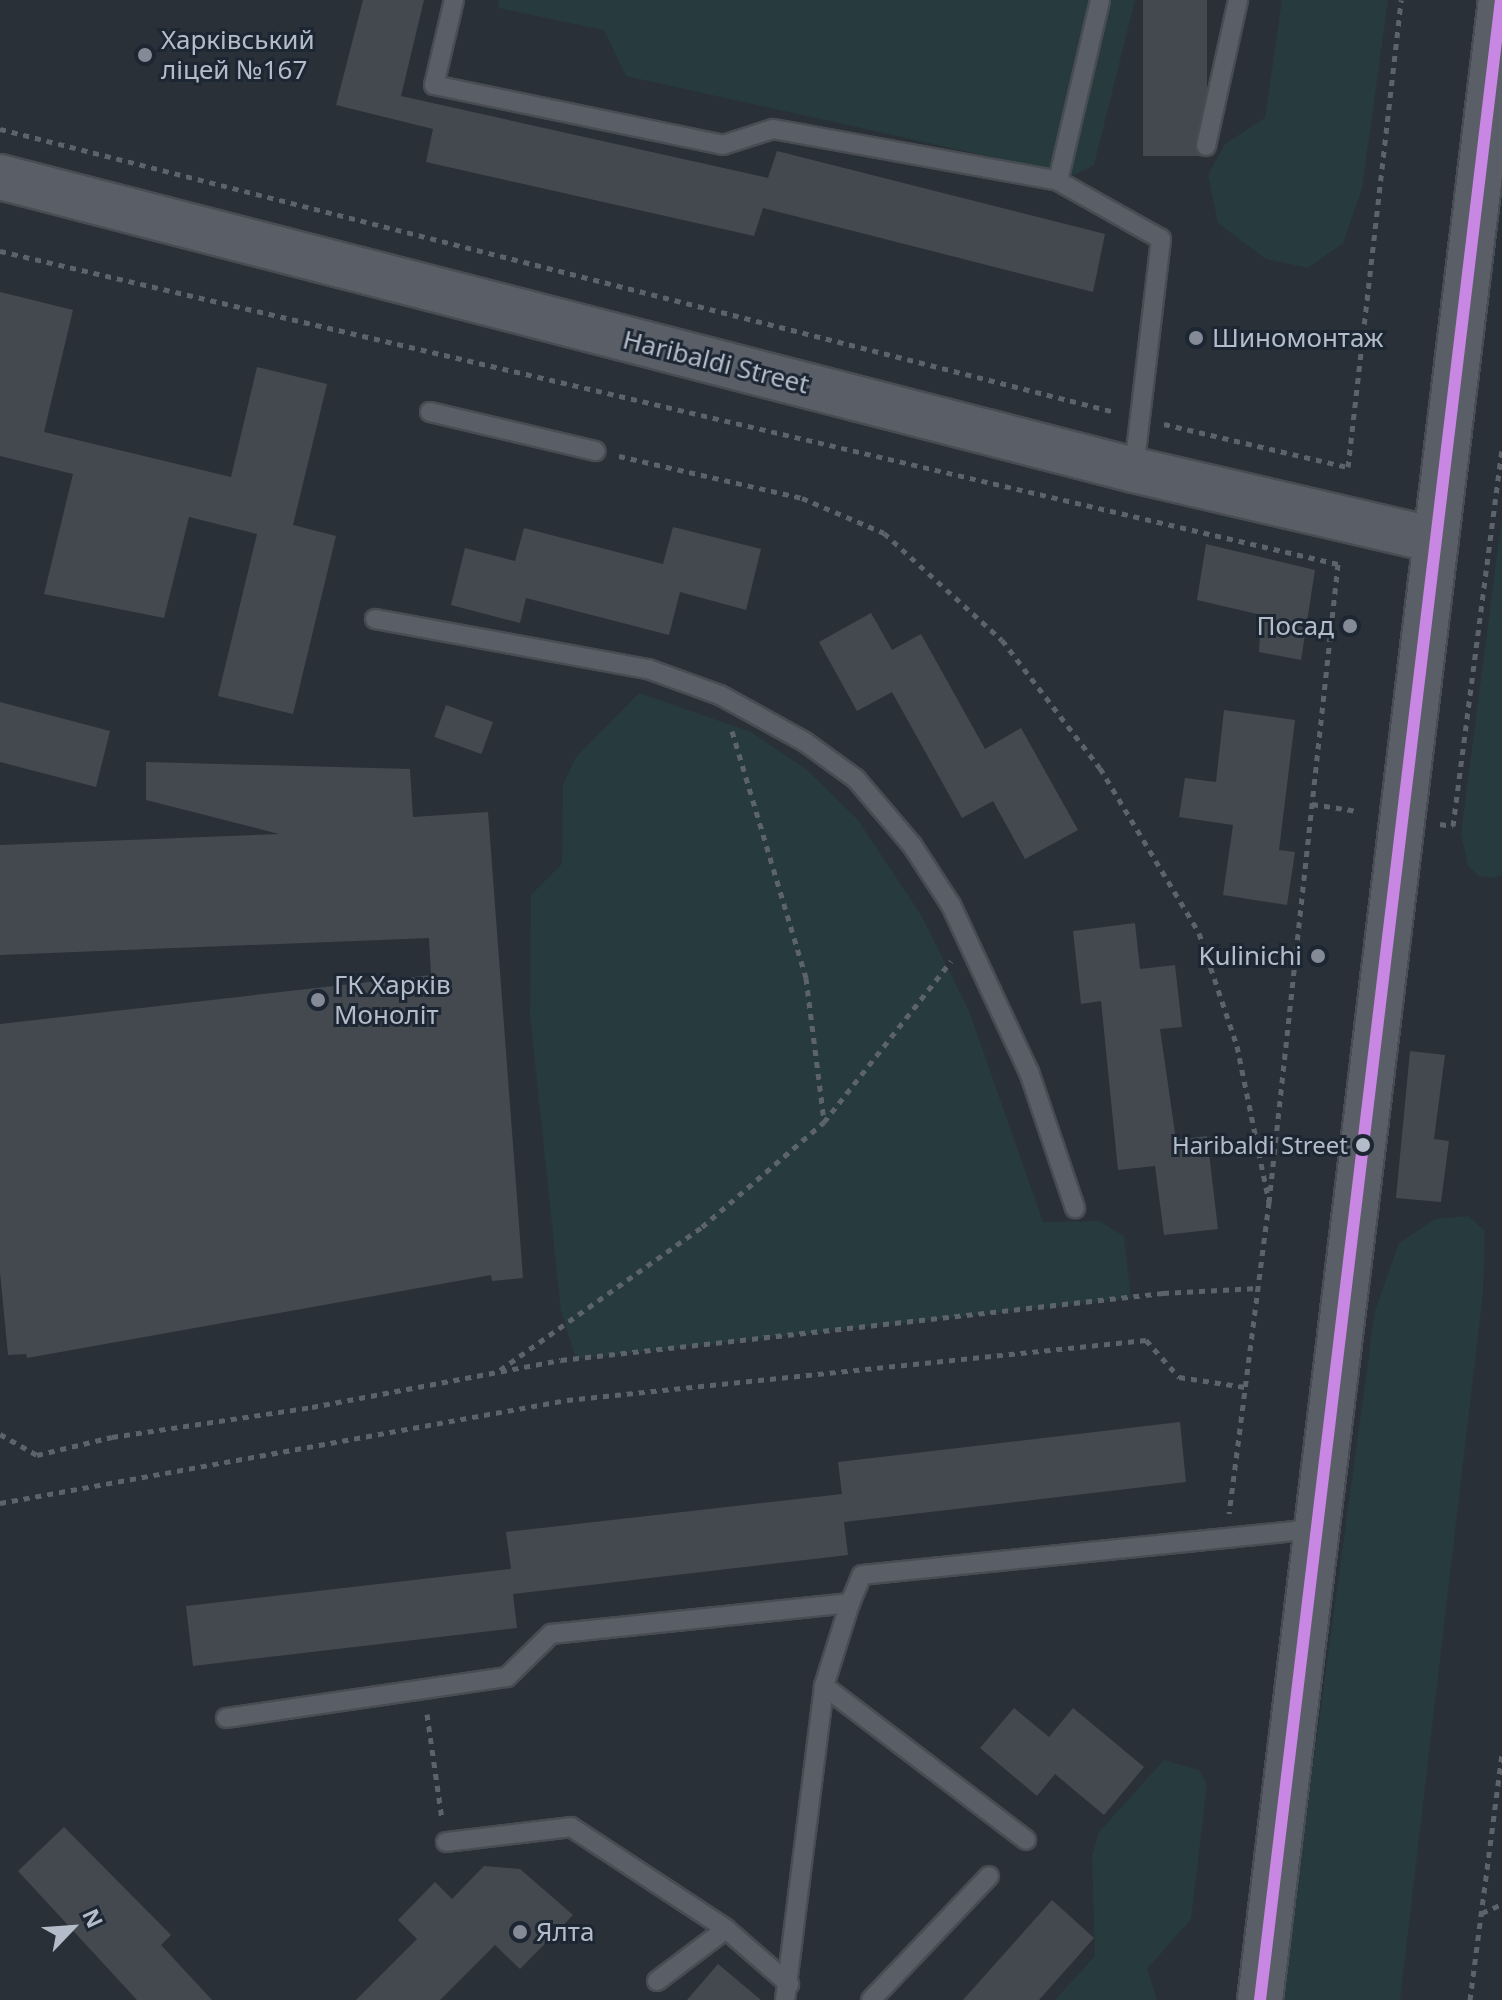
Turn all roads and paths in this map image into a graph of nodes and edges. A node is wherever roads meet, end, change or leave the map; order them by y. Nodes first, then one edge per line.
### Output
1 (454, 0) edge
2 (1100, 0) edge
3 (1238, 0) edge
4 (1401, 0) edge
5 (1501, 0) edge
6 (0, 129) edge
7 (1206, 146) dead end
8 (0, 177) edge
9 (1058, 181) junction
10 (0, 251) edge
11 (430, 412) dead end
12 (1142, 419) junction
13 (1502, 448) edge
14 (595, 451) joint
15 (1134, 470) junction
16 (1435, 540) junction
17 (375, 619) dead end
18 (720, 695) junction
19 (1312, 804) junction
20 (1357, 811) dead end
21 (1453, 826) dead end
22 (968, 940) junction
23 (824, 1122) junction
24 (1269, 1202) junction
25 (1075, 1208) dead end
26 (1258, 1288) junction
27 (496, 1373) junction
28 (1245, 1387) junction
29 (0, 1434) edge
30 (0, 1503) edge
31 (1316, 1529) junction
32 (1226, 1538) junction
33 (850, 1603) junction
34 (824, 1686) junction
35 (423, 1689) junction
36 (226, 1718) dead end
37 (1502, 1753) edge
38 (1026, 1840) dead end
39 (446, 1842) joint
40 (989, 1876) dead end
41 (1502, 1904) edge
42 (1481, 1914) junction
43 (726, 1929) junction
44 (657, 1981) dead end
45 (787, 1992) edge
46 (871, 2000) edge
47 (1260, 2000) edge
48 (1470, 2000) edge

1 - 9 lane
2 - 9 lane
3 - 7 lane
4 - 12 path
5 - 16 street
6 - 12 path
8 - 15 street, Haribaldi Street
9 - 12 lane
10 - 19 path
11 - 14 lane
12 - 15 lane
13 - 21 path
14 - 24 path
15 - 16 street, Haribaldi Street
16 - 31 street
17 - 18 lane
18 - 22 lane
18 - 23 path
19 - 20 path
19 - 24 path
22 - 23 path
22 - 25 lane
23 - 27 path
24 - 26 path
26 - 27 path
26 - 28 path
27 - 29 path
28 - 30 path
28 - 32 path
31 - 32 lane
31 - 47 street
32 - 33 lane
33 - 34 lane
33 - 35 lane
34 - 38 lane
34 - 45 lane
35 - 36 lane
35 - 39 path
37 - 42 path
39 - 43 lane
40 - 46 lane
41 - 42 path
42 - 48 path
43 - 44 lane
43 - 45 lane

